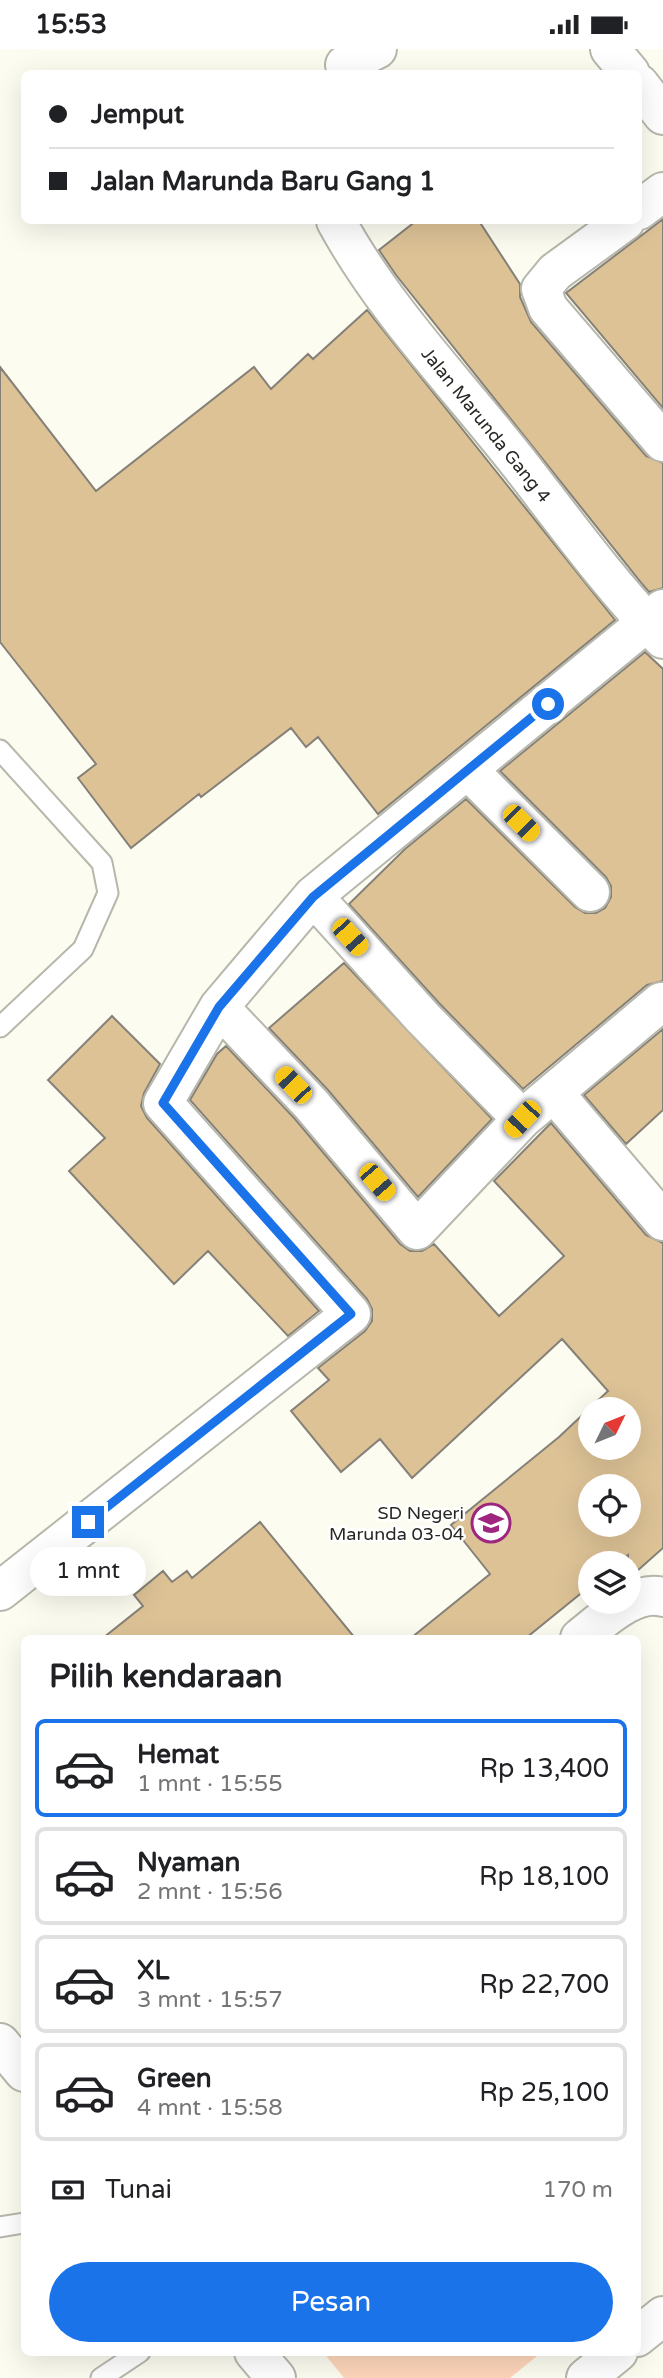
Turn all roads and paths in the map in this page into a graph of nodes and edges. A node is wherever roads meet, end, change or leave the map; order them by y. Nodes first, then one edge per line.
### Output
1 (610, 49) edge
2 (628, 70) edge
3 (642, 88) edge
4 (663, 115) edge
5 (663, 192) edge
6 (642, 208) edge
7 (338, 224) edge
8 (621, 224) edge
9 (663, 442) edge
10 (657, 623) edge
11 (0, 750) edge
12 (470, 771) junction
13 (590, 892) dead end
14 (313, 897) junction
15 (661, 1002) dead end
16 (219, 1007) junction
17 (0, 1027) edge
18 (554, 1093) junction
19 (522, 1119) junction
20 (663, 1221) edge
21 (0, 1591) edge
22 (663, 1597) edge
23 (584, 1635) edge
24 (0, 2043) edge
25 (21, 2068) edge
26 (21, 2224) edge
27 (0, 2227) edge
28 (663, 2316) edge
29 (641, 2334) edge
30 (134, 2356) edge
31 (257, 2356) edge
32 (613, 2356) edge
33 (101, 2378) edge
34 (276, 2378) edge
35 (586, 2378) edge

1 - 2 street
3 - 4 street
5 - 6 street
7 - 10 street, Jalan Marunda Gang 4
8 - 9 street
10 - 12 street
11 - 17 lane
12 - 13 street
12 - 14 street
14 - 16 street
14 - 19 street
15 - 18 street
16 - 19 street
16 - 21 street
18 - 19 street
18 - 20 street
22 - 23 street
24 - 25 street
26 - 27 lane
28 - 29 street
30 - 33 lane
31 - 34 street
32 - 35 street

